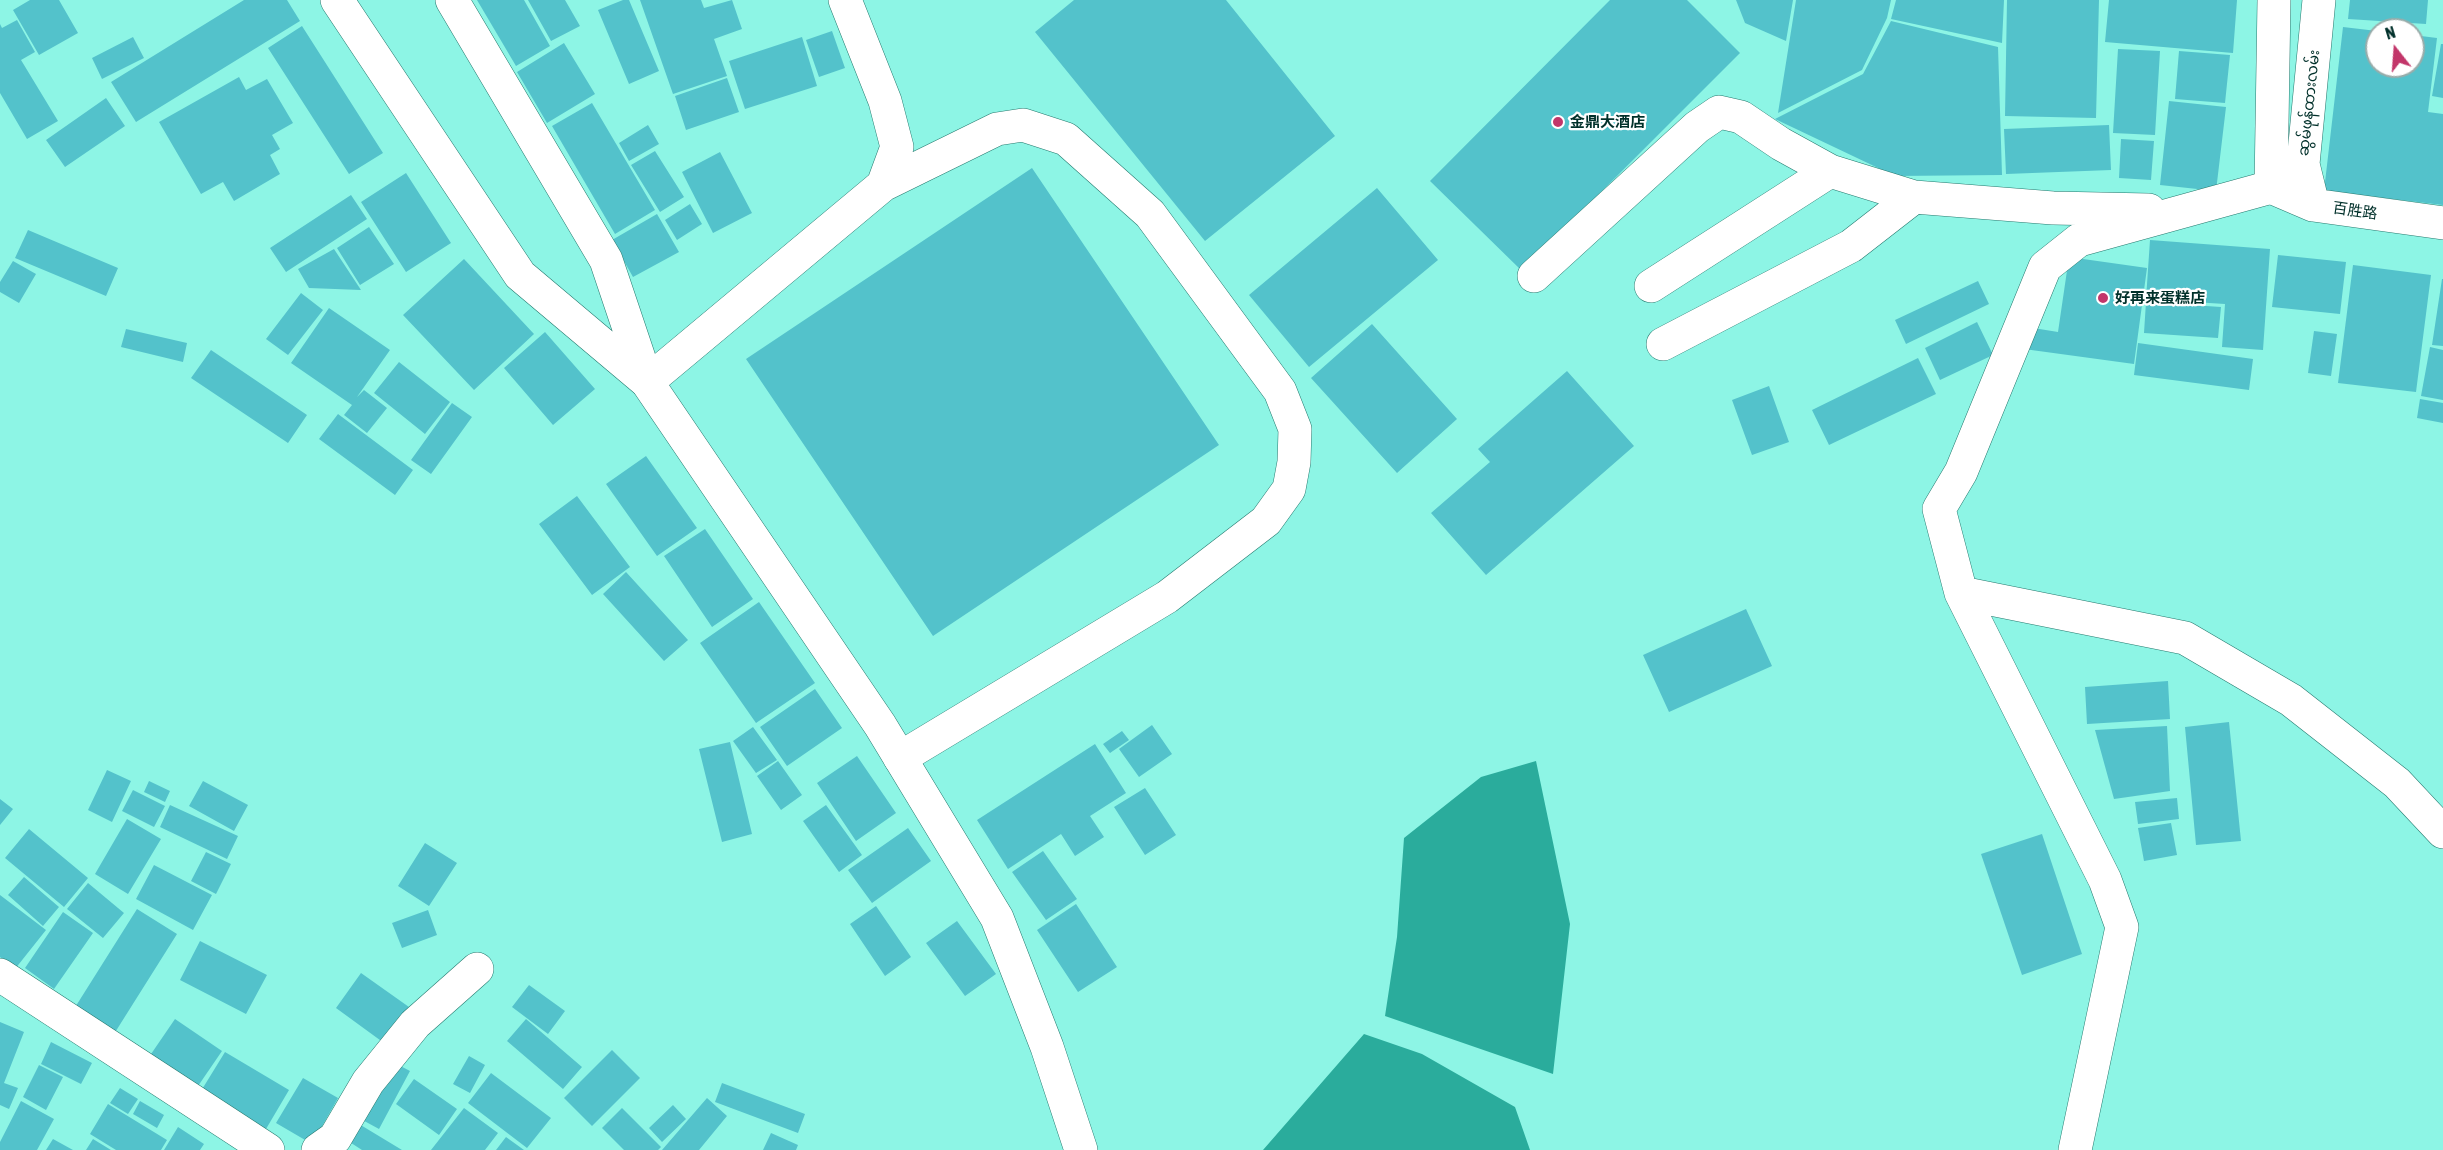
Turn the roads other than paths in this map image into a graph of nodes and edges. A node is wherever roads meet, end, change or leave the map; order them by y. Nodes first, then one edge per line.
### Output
1 (338, 0) edge
2 (453, 0) edge
3 (845, 0) edge
4 (2274, 0) edge
5 (2319, 0) edge
6 (2303, 164) junction
7 (1830, 171) junction
8 (884, 185) junction
9 (2271, 188) junction
10 (1914, 197) junction
11 (2313, 205) junction
12 (2186, 210) junction
13 (2443, 223) edge
14 (1534, 276) dead end
15 (1651, 286) dead end
16 (1663, 344) dead end
17 (647, 382) junction
18 (1960, 593) junction
19 (900, 758) junction
20 (2443, 832) edge
21 (477, 969) dead end
22 (0, 975) edge
23 (268, 1150) edge
24 (318, 1150) edge
25 (1081, 1150) edge
26 (2075, 1150) edge

1 - 17 main road
2 - 17 main road
3 - 8 main road
4 - 9 main road
5 - 6 main road, ဆွမ်ဖုန်ထားလမ်း
6 - 9 main road
6 - 11 main road, ဆွမ်ဖုန်ထားလမ်း
7 - 10 main road
7 - 14 main road
7 - 15 main road
8 - 17 main road
8 - 19 main road
9 - 11 main road, 百胜路
9 - 12 main road
10 - 12 main road
10 - 16 main road
11 - 13 main road, 百胜路
12 - 18 main road
17 - 19 main road
18 - 20 main road
18 - 26 main road
19 - 25 main road
21 - 24 main road
22 - 23 main road

